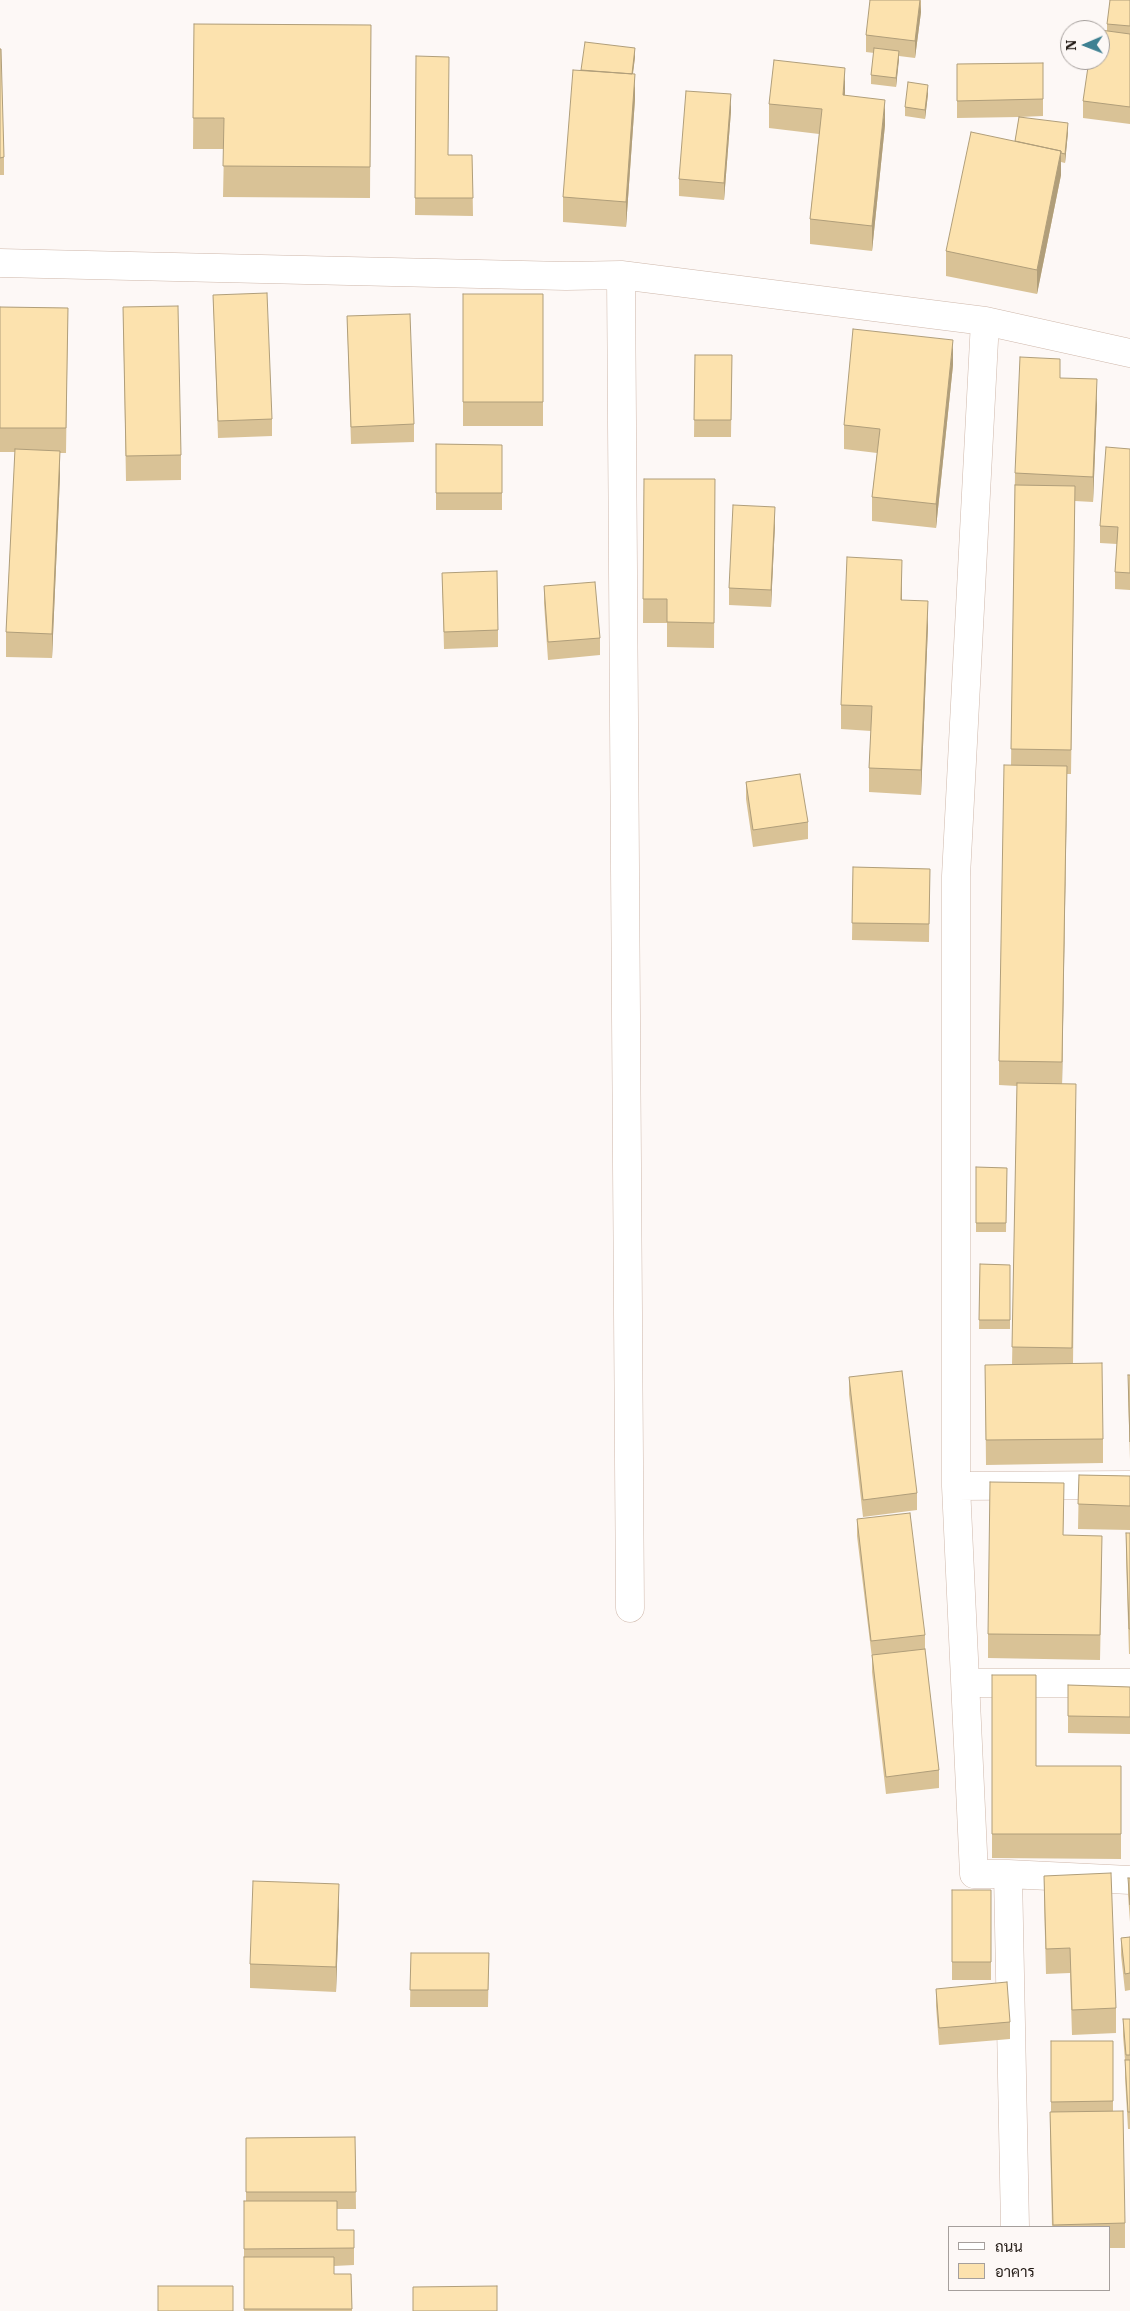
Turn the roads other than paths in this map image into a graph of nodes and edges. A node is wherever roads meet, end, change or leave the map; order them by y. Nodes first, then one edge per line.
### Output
1 (0, 263) edge
2 (621, 275) junction
3 (984, 321) junction
4 (1130, 353) edge
5 (1130, 1485) edge
6 (956, 1486) junction
7 (630, 1608) dead end
8 (966, 1683) junction
9 (1130, 1683) edge
10 (1008, 1874) junction
11 (1130, 1880) edge
12 (1014, 2226) edge

1 - 2 street
2 - 3 street
2 - 7 street
3 - 4 street
3 - 6 street
5 - 6 street
6 - 8 street
8 - 9 street
8 - 10 street
10 - 11 street
10 - 12 street

